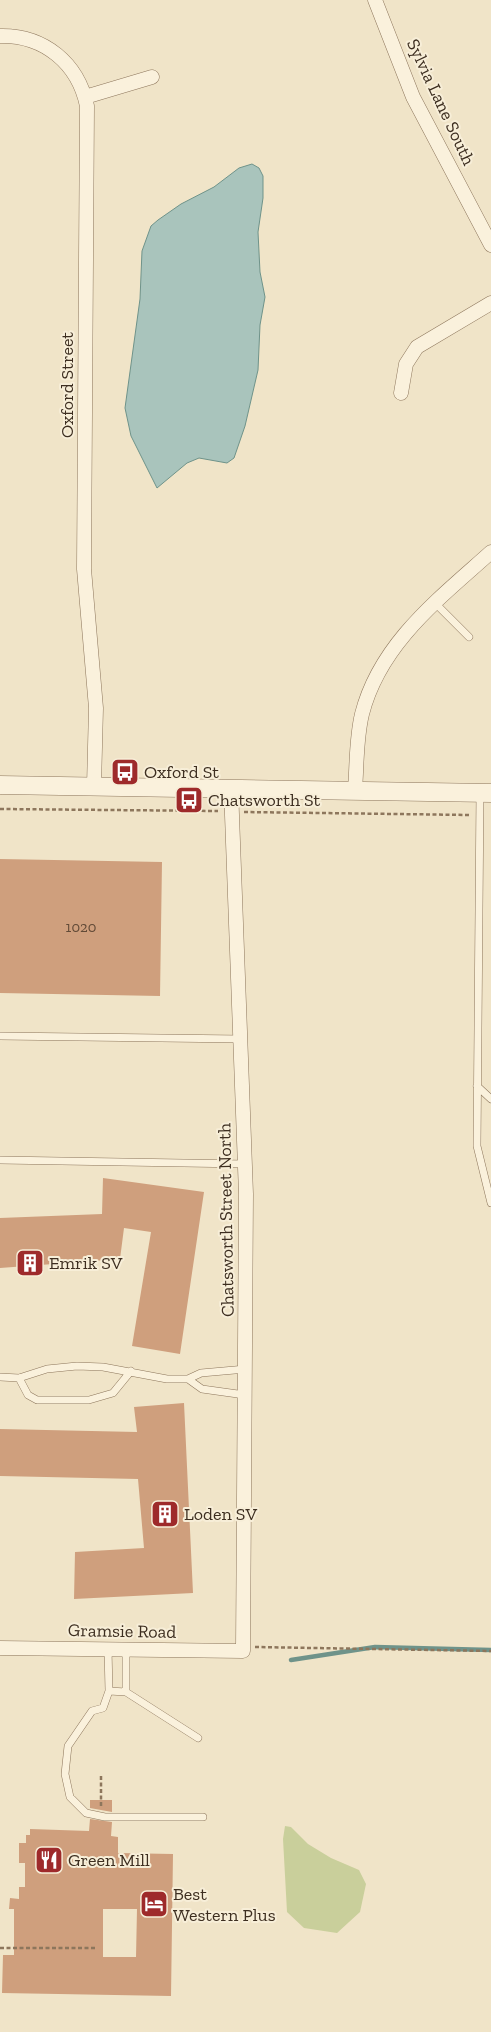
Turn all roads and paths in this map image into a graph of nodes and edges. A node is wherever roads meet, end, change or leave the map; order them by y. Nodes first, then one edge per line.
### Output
1 (375, 0) edge
2 (0, 36) edge
3 (152, 77) dead end
4 (85, 97) junction
5 (491, 245) edge
6 (491, 303) edge
7 (401, 393) dead end
8 (491, 552) edge
9 (435, 603) junction
10 (469, 637) dead end
11 (0, 785) edge
12 (94, 786) junction
13 (231, 788) junction
14 (356, 790) junction
15 (485, 793) edge
16 (0, 810) edge
17 (231, 811) junction
18 (480, 815) junction
19 (0, 1036) edge
20 (241, 1039) junction
21 (477, 1086) junction
22 (491, 1098) edge
23 (0, 1160) edge
24 (245, 1164) junction
25 (491, 1203) edge
26 (246, 1369) junction
27 (131, 1371) junction
28 (0, 1377) edge
29 (19, 1378) junction
30 (188, 1379) junction
31 (245, 1395) junction
32 (0, 1648) edge
33 (108, 1649) junction
34 (126, 1649) junction
35 (243, 1649) junction
36 (491, 1651) edge
37 (108, 1691) junction
38 (126, 1692) junction
39 (198, 1738) dead end
40 (101, 1775) dead end
41 (101, 1816) junction
42 (203, 1817) dead end
43 (0, 1948) edge
44 (95, 1948) dead end

1 - 5 street, Sylvia Lane South
2 - 4 street, Oxford Street
3 - 4 street
4 - 12 street, Oxford Street
6 - 7 street
8 - 9 street
9 - 10 lane
9 - 14 street
11 - 12 street
12 - 13 street
13 - 14 street
13 - 17 street, Chatsworth Street North
14 - 15 street
15 - 18 lane
16 - 17 path
17 - 18 path
17 - 20 street, Chatsworth Street North
18 - 21 lane
19 - 20 lane
20 - 24 street, Chatsworth Street North
21 - 22 lane
21 - 25 lane
23 - 24 lane
24 - 26 street, Chatsworth Street North
26 - 30 lane
26 - 31 street, Chatsworth Street North
27 - 29 lane
27 - 29 lane
27 - 30 lane
28 - 29 lane
30 - 31 lane
31 - 35 street, Chatsworth Street North
32 - 33 street, Gramsie Road
33 - 34 street, Gramsie Road
33 - 37 lane
34 - 35 street, Gramsie Road
34 - 38 lane
35 - 36 path
37 - 38 lane
37 - 41 lane
38 - 39 lane
40 - 41 path
41 - 42 lane
43 - 44 path

